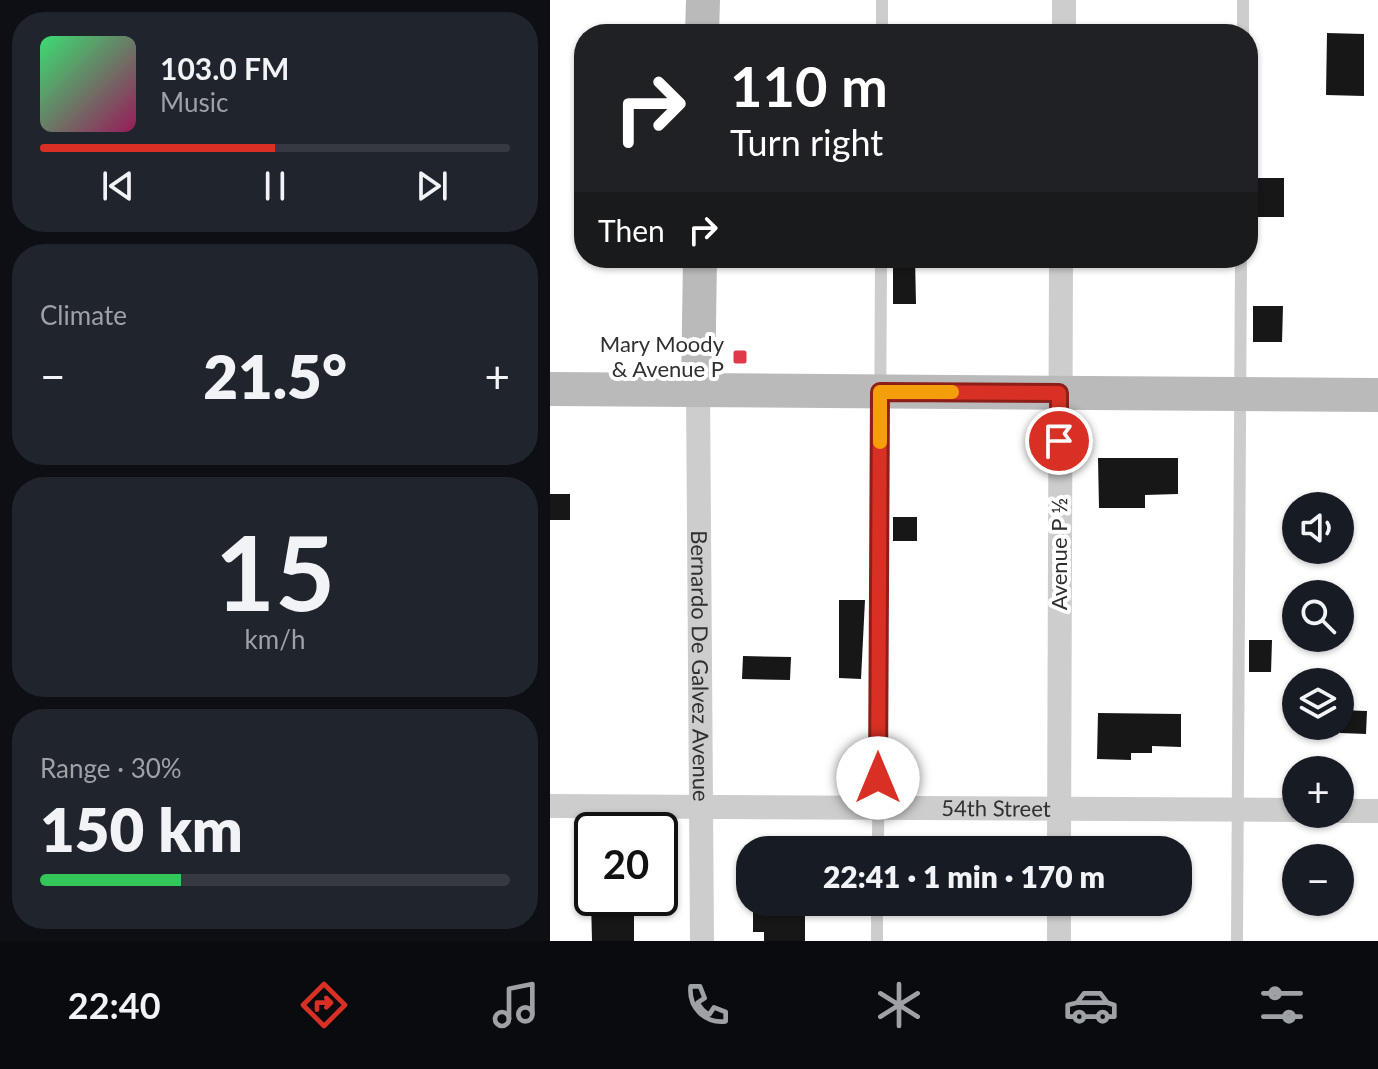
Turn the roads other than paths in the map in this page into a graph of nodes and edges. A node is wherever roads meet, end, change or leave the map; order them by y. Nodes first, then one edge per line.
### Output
1 (703, 0) edge
2 (882, 0) edge
3 (1064, 0) edge
4 (1243, 0) edge
5 (702, 24) edge
6 (882, 24) edge
7 (1064, 24) edge
8 (1243, 24) edge
9 (700, 268) edge
10 (881, 268) edge
11 (1061, 268) edge
12 (1241, 268) edge
13 (550, 389) edge
14 (698, 390) junction
15 (880, 392) junction
16 (1059, 393) junction
17 (1240, 394) junction
18 (1378, 395) edge
19 (550, 806) edge
20 (702, 807) junction
21 (878, 808) junction
22 (1059, 809) junction
23 (1238, 810) junction
24 (1282, 810) edge
25 (1354, 811) edge
26 (1378, 811) edge
27 (878, 836) edge
28 (1059, 836) edge
29 (877, 916) edge
30 (1059, 916) edge
31 (702, 941) edge
32 (877, 941) edge
33 (1059, 941) edge
34 (1237, 941) edge

1 - 5 main road
2 - 6 lane
3 - 7 street
4 - 8 lane
9 - 14 main road
10 - 15 lane
11 - 16 street, Avenue P ½
12 - 17 lane
13 - 14 main road
14 - 15 main road
14 - 20 street, Bernardo De Galvez Avenue
15 - 16 main road
15 - 21 lane
16 - 17 main road
16 - 22 street, Avenue P ½
17 - 18 main road
17 - 23 lane
19 - 20 street, 54th Street
20 - 21 street, 54th Street
20 - 31 street, Bernardo De Galvez Avenue
21 - 22 street, 54th Street
21 - 27 lane
22 - 23 street, 54th Street
22 - 28 street, Avenue P ½
23 - 24 street, 54th Street
23 - 34 lane
25 - 26 street
29 - 32 lane
30 - 33 street

